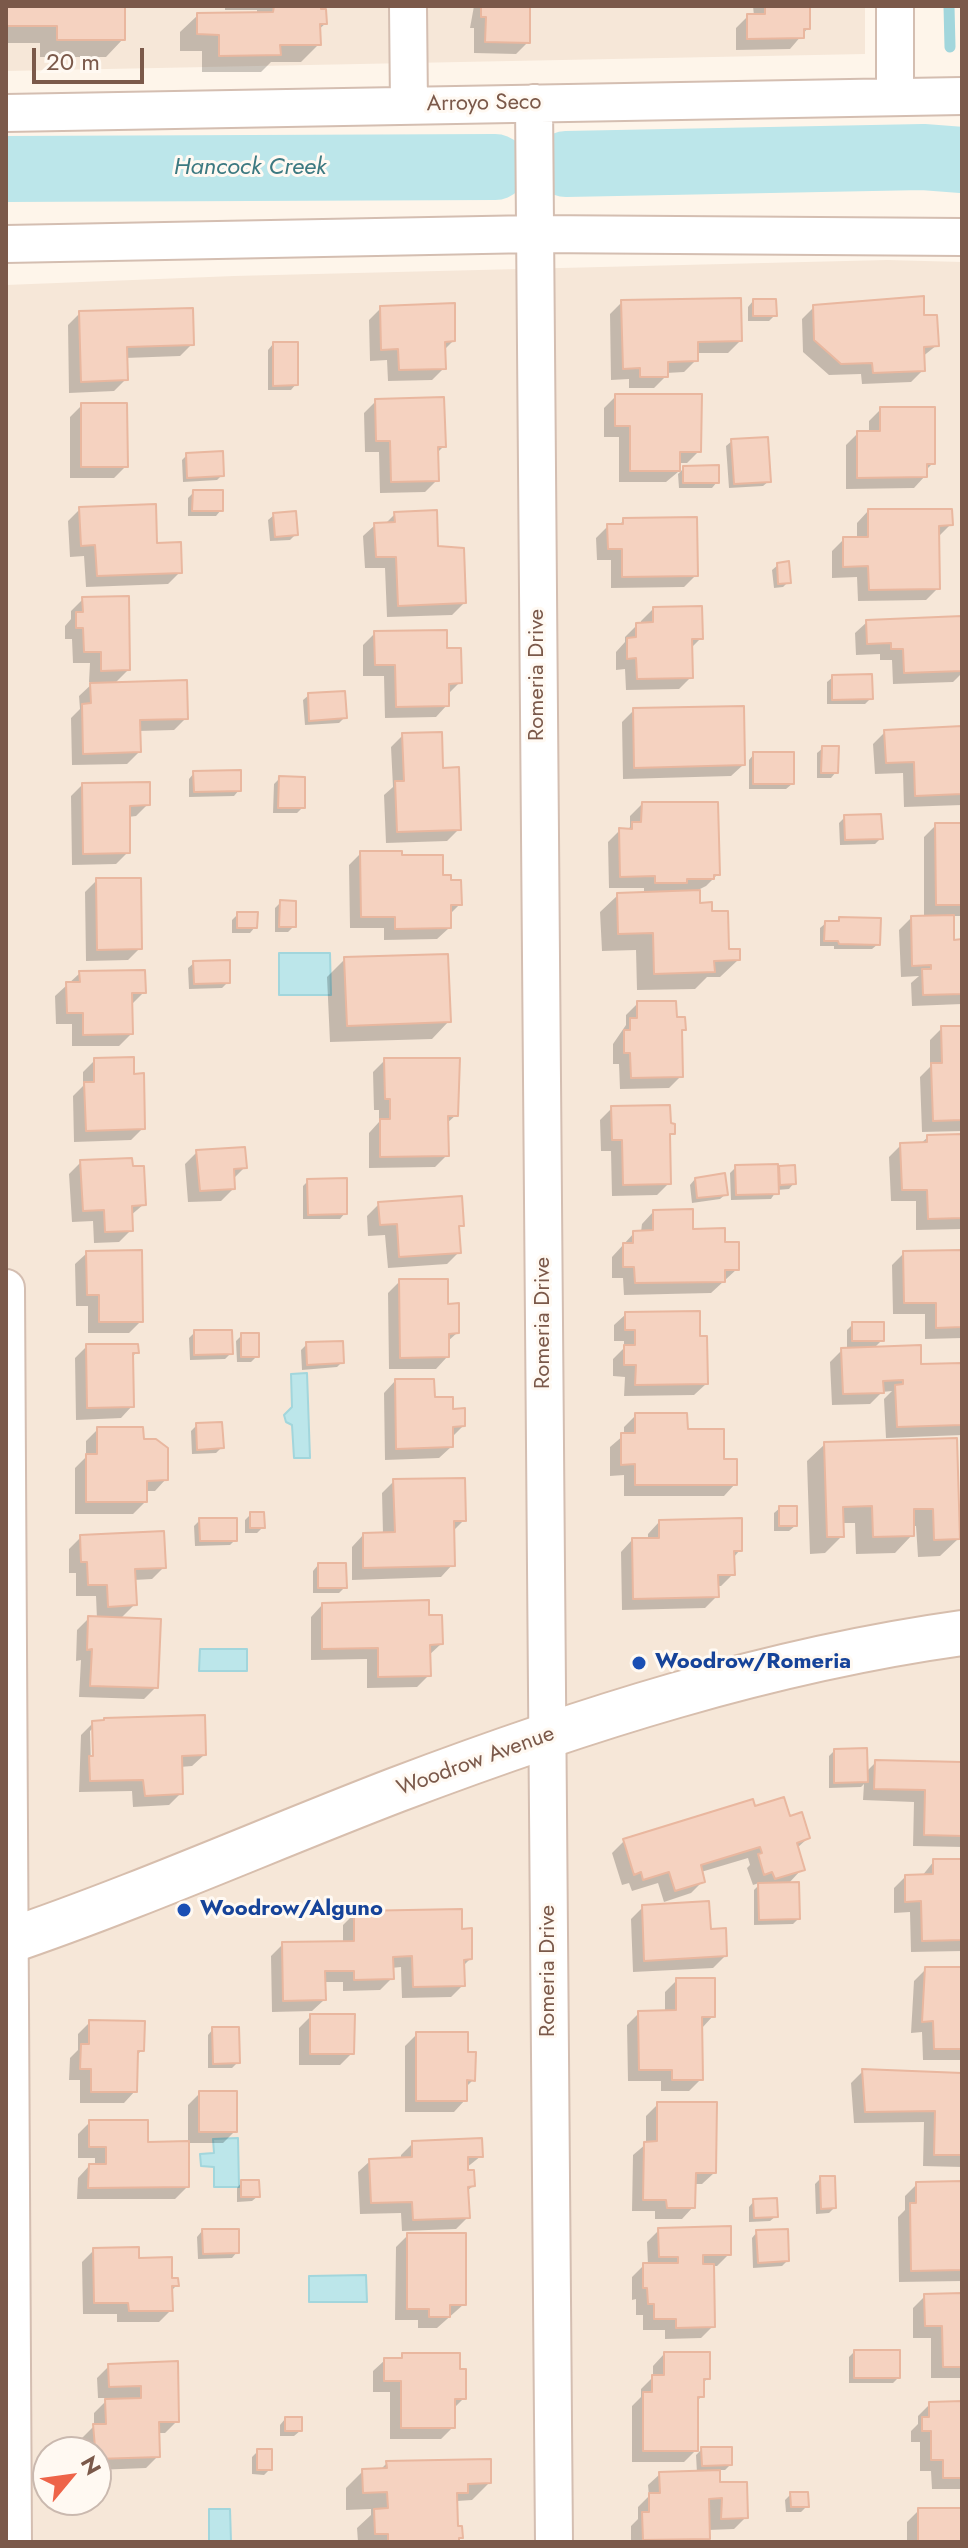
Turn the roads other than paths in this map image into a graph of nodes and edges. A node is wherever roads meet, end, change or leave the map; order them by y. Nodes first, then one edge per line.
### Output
1 (408, 6) edge
2 (895, 6) edge
3 (895, 96) junction
4 (962, 96) edge
5 (534, 103) junction
6 (409, 106) junction
7 (6, 113) edge
8 (535, 234) junction
9 (962, 237) edge
10 (6, 244) edge
11 (6, 1288) edge
12 (962, 1633) edge
13 (547, 1735) junction
14 (8, 1941) edge
15 (13, 2542) edge
16 (554, 2542) edge

1 - 6 street
2 - 3 street
3 - 4 street, Arroyo Seco
3 - 5 street, Arroyo Seco
5 - 6 street, Arroyo Seco
5 - 8 street, Romeria Drive
6 - 7 street, Arroyo Seco
8 - 9 street
8 - 10 street
8 - 13 street, Romeria Drive
11 - 14 street
12 - 13 street, Woodrow Avenue
13 - 14 street, Woodrow Avenue
13 - 16 street, Romeria Drive
14 - 15 street

